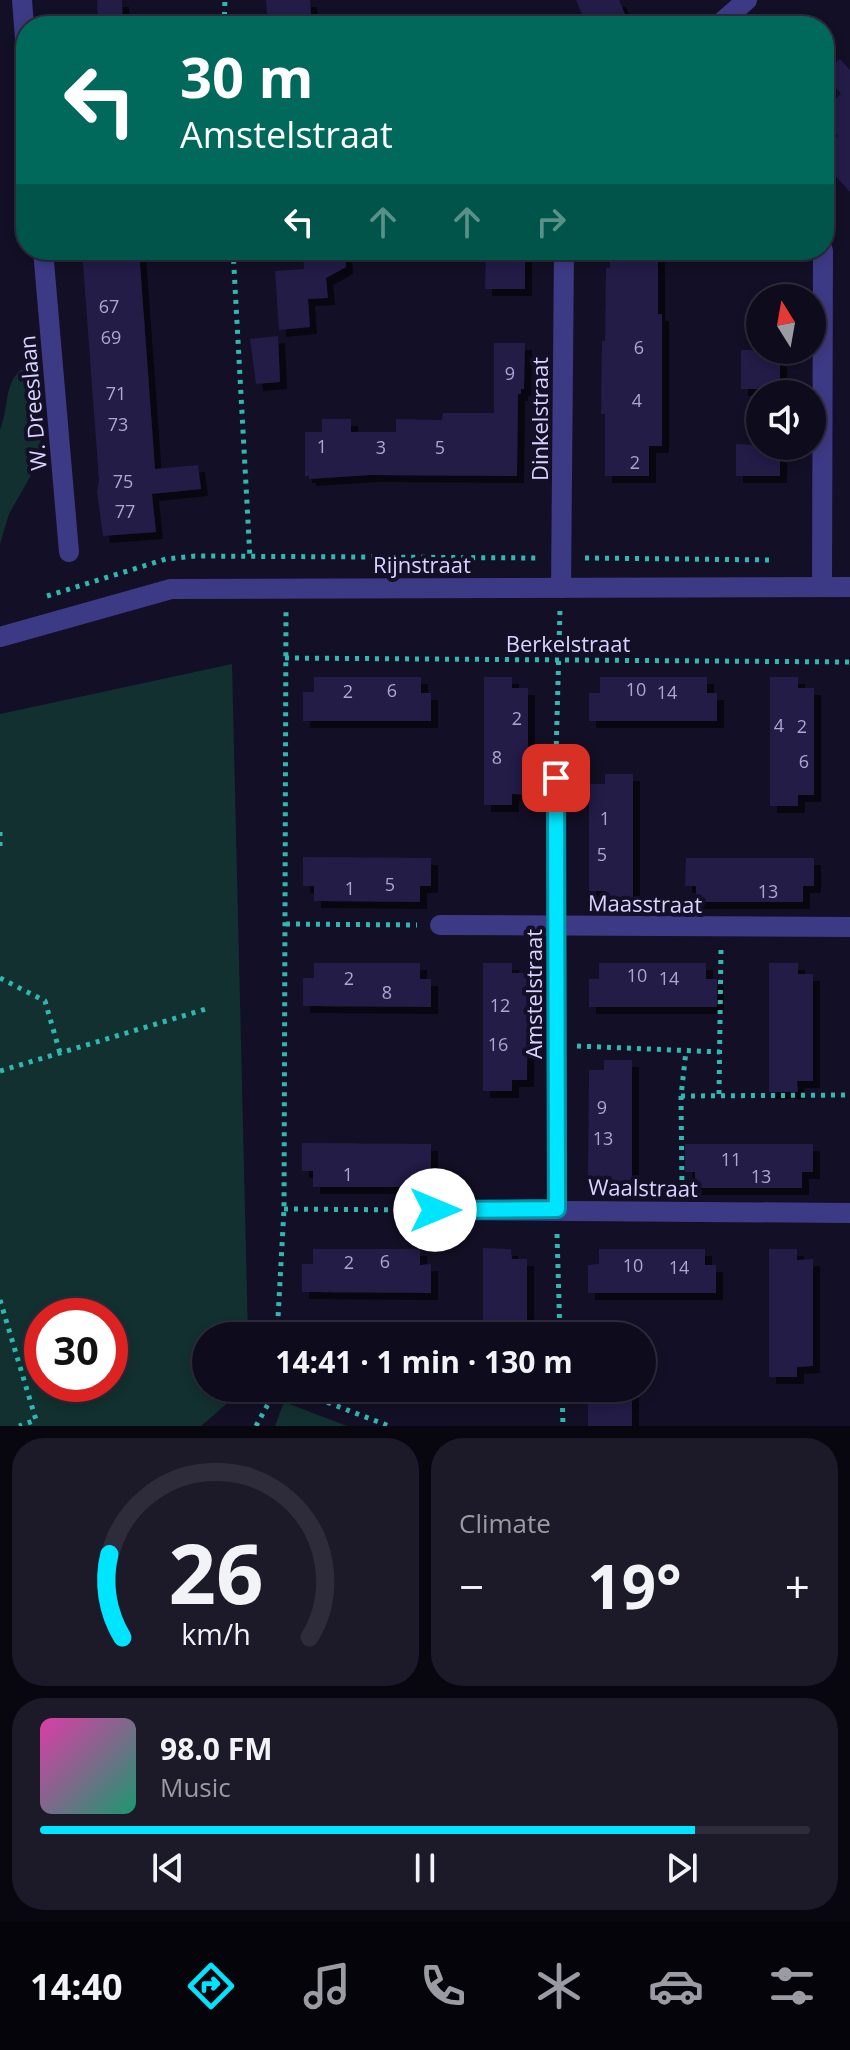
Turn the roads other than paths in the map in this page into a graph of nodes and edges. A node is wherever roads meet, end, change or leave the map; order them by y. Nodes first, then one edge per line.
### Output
1 (747, 0) edge
2 (729, 16) edge
3 (44, 260) edge
4 (564, 260) edge
5 (823, 260) edge
6 (69, 552) dead end
7 (822, 587) junction
8 (850, 587) edge
9 (561, 588) junction
10 (0, 637) edge
11 (556, 778) road end
12 (440, 925) road end
13 (557, 926) junction
14 (850, 927) edge
15 (557, 1209) junction
16 (435, 1210) road end
17 (850, 1213) edge

1 - 2 street
3 - 6 street, W. Dreeslaan
4 - 9 street, Dinkelstraat
5 - 7 street
7 - 8 street, Rijnstraat
7 - 9 street, Rijnstraat
9 - 10 street, Rijnstraat
11 - 13 street, Amstelstraat
12 - 13 street, Maasstraat
13 - 14 street, Maasstraat
13 - 15 street, Amstelstraat
15 - 16 street, Waalstraat
15 - 17 street, Waalstraat

